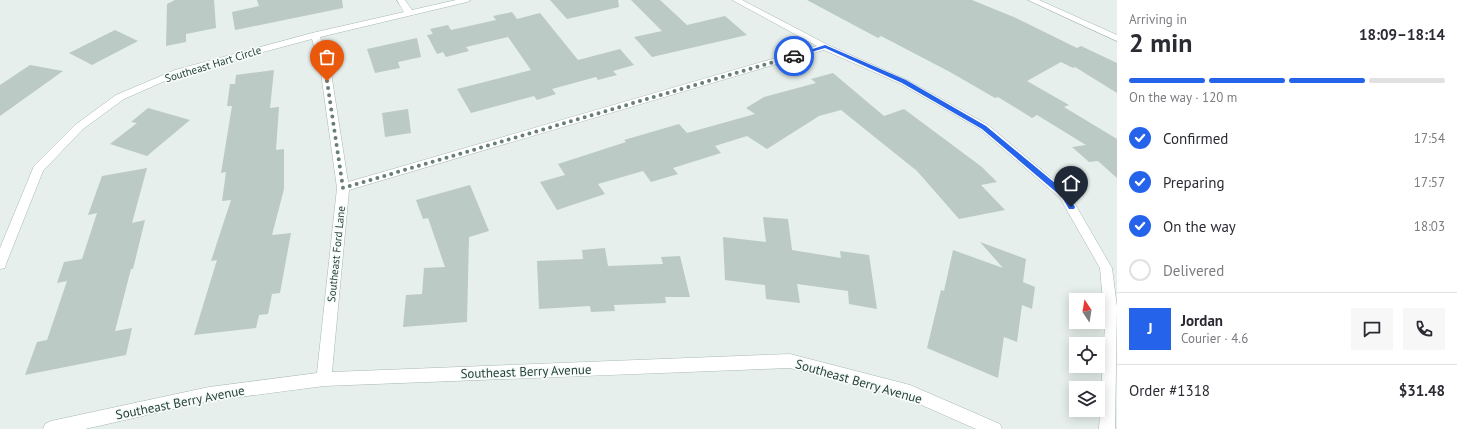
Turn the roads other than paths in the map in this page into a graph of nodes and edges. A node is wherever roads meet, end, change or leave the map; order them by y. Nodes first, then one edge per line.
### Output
1 (401, 0) edge
2 (467, 0) edge
3 (736, 0) edge
4 (1032, 0) edge
5 (408, 13) junction
6 (315, 35) junction
7 (1117, 38) edge
8 (825, 47) junction
9 (343, 188) junction
10 (0, 264) edge
11 (324, 380) junction
12 (51, 429) edge
13 (994, 429) edge
14 (1107, 429) edge

1 - 5 street
2 - 5 street, Southeast Hart Circle
3 - 8 street
4 - 7 street
5 - 6 street, Southeast Hart Circle
6 - 9 street, Southeast Ford Lane
6 - 10 street, Southeast Hart Circle
8 - 9 street
8 - 14 street
9 - 11 street, Southeast Ford Lane
11 - 12 street, Southeast Berry Avenue
11 - 13 street, Southeast Berry Avenue

